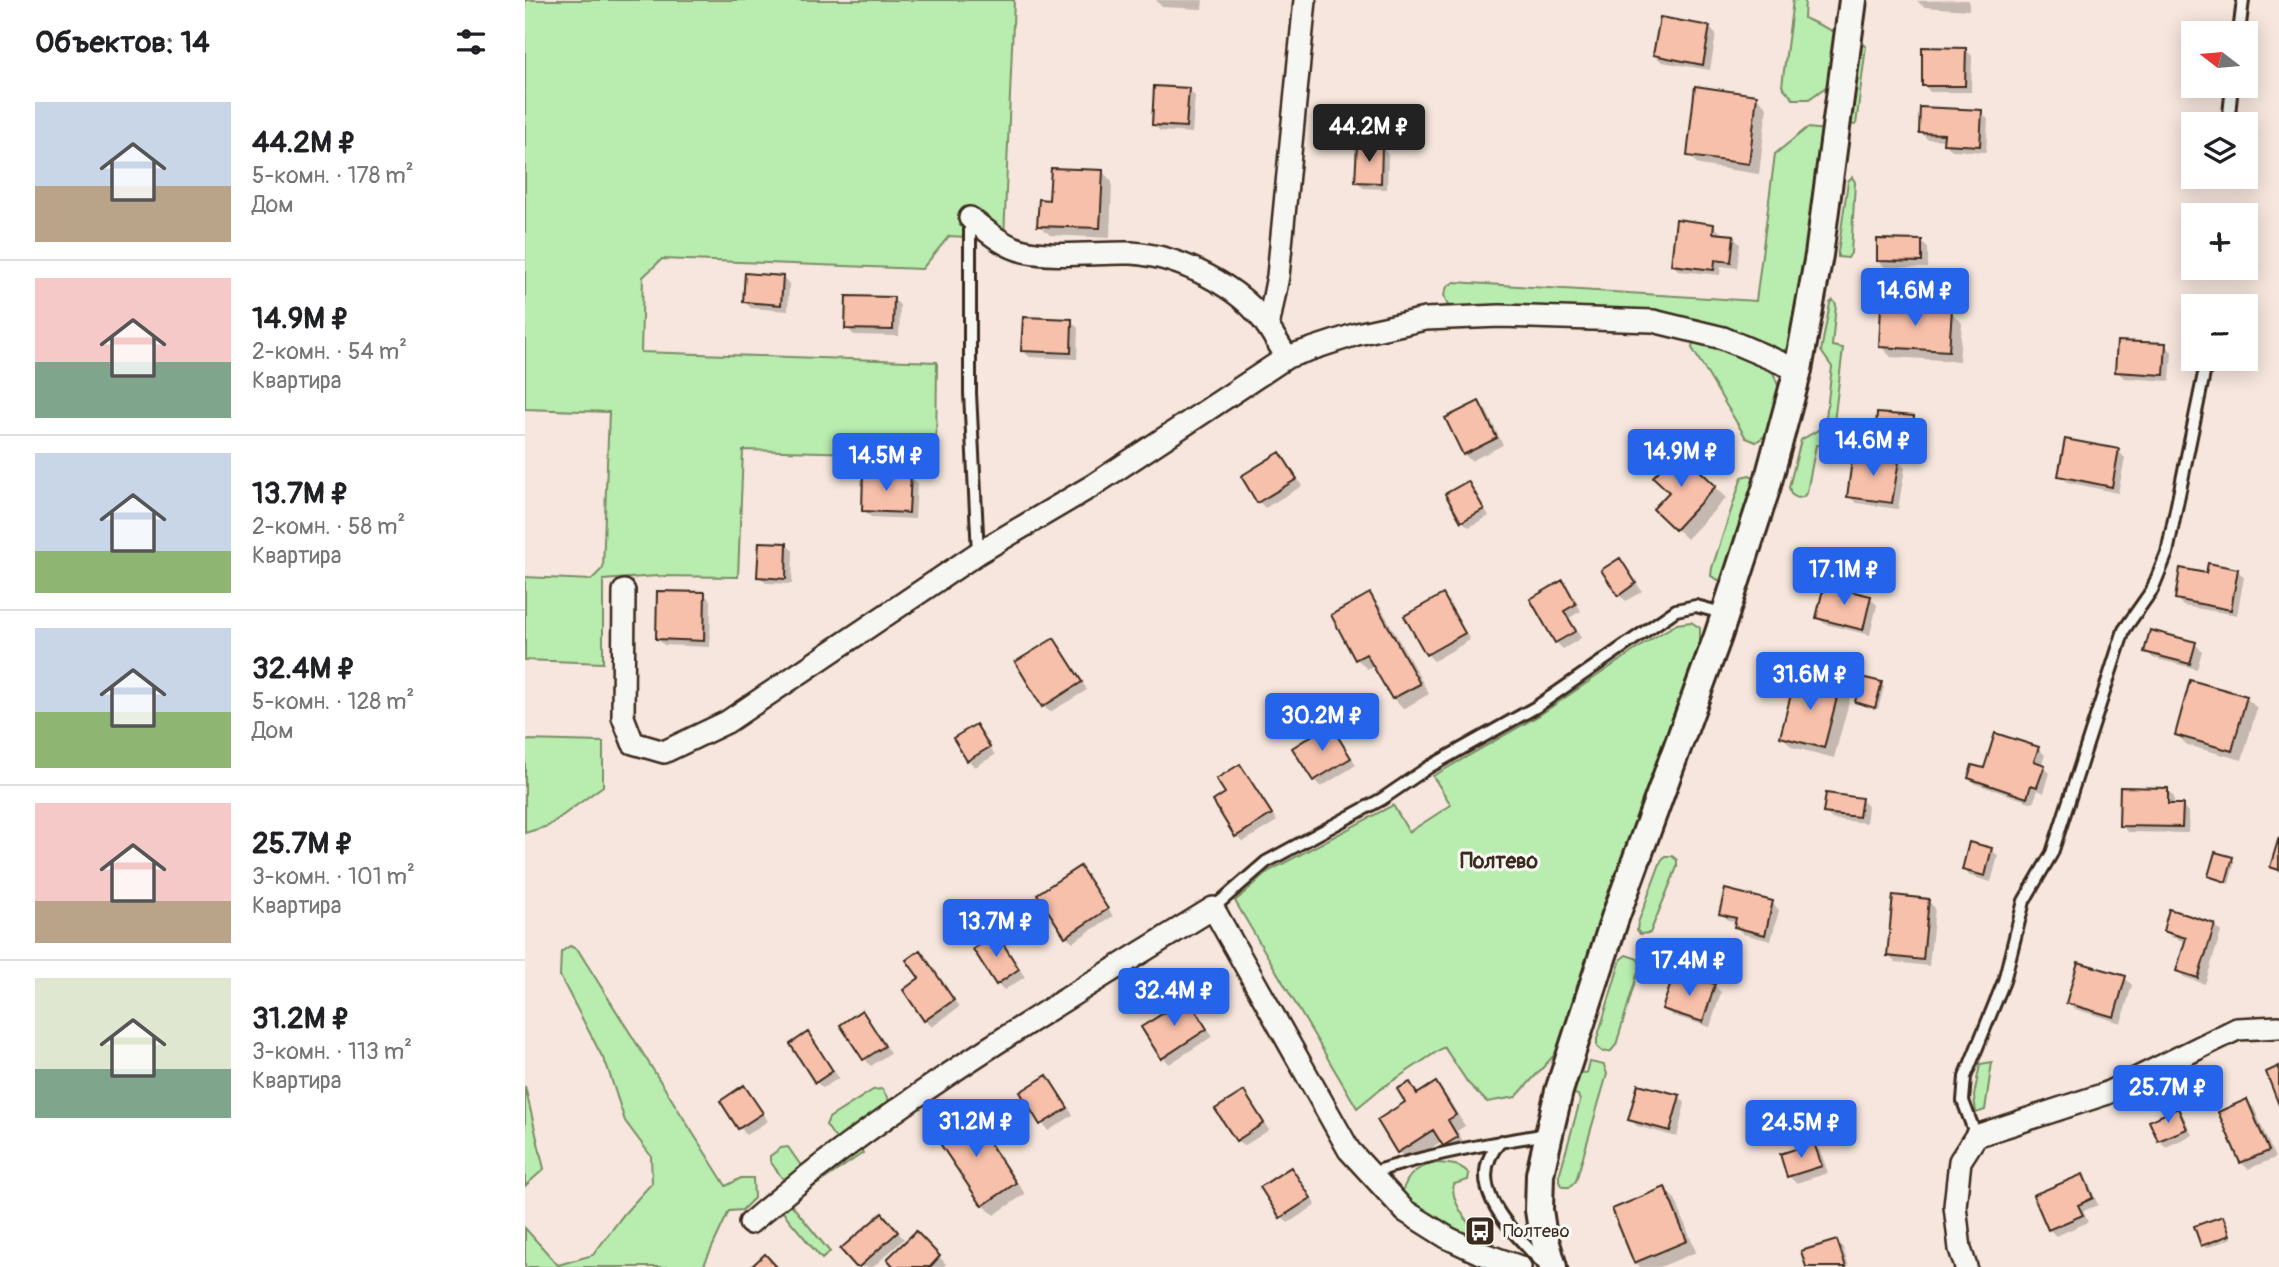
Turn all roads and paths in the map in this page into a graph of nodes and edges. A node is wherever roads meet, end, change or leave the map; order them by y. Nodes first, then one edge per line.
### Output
1 (1305, 0) edge
2 (1853, 0) edge
3 (2243, 0) edge
4 (2240, 21) edge
5 (970, 218) joint
6 (1268, 327) junction
7 (1287, 356) junction
8 (1798, 370) junction
9 (2205, 371) edge
10 (978, 553) junction
11 (624, 592) dead end
12 (1725, 614) junction
13 (1213, 908) junction
14 (2279, 1027) edge
15 (1549, 1134) junction
16 (1976, 1136) junction
17 (1501, 1141) junction
18 (1371, 1174) junction
19 (750, 1223) dead end
20 (1520, 1267) edge
21 (1547, 1267) edge
22 (1553, 1267) edge
23 (1966, 1267) edge

1 - 6 street
2 - 8 street
3 - 4 lane
5 - 6 street
5 - 10 lane
6 - 7 street
7 - 8 street
7 - 10 street
8 - 12 street
9 - 16 lane
10 - 11 street
12 - 13 lane
12 - 15 street
13 - 18 street
13 - 19 street
14 - 16 street
15 - 17 lane
15 - 22 street
16 - 23 street
17 - 18 lane
17 - 21 lane
18 - 20 street

